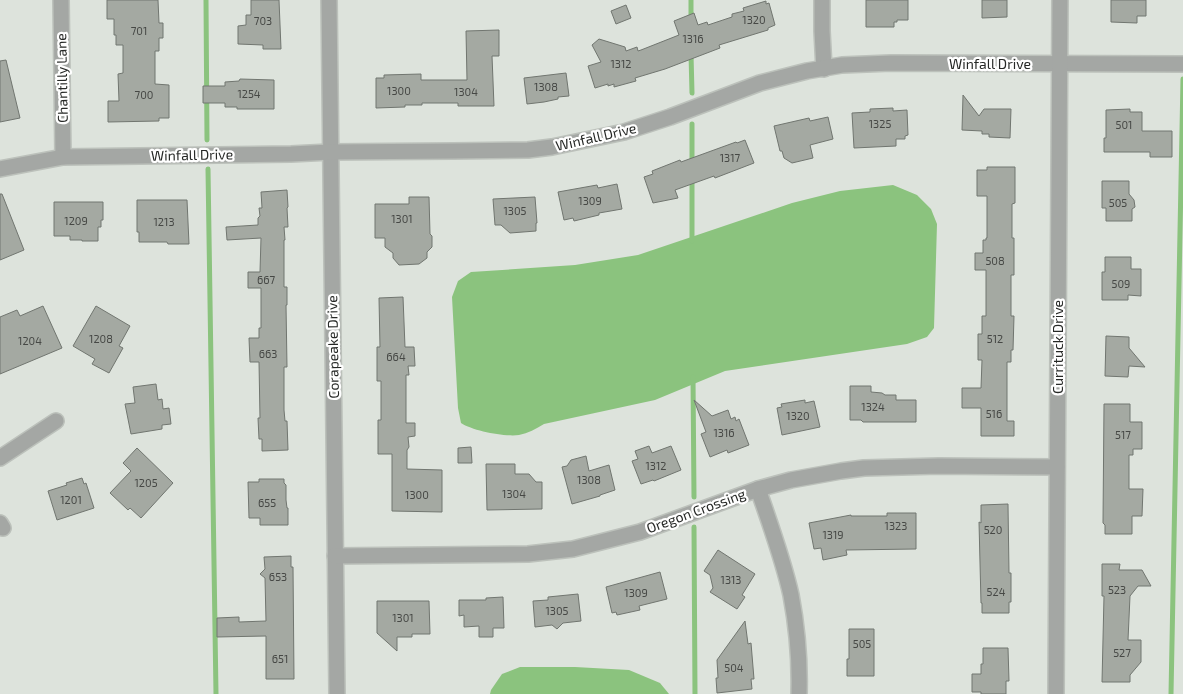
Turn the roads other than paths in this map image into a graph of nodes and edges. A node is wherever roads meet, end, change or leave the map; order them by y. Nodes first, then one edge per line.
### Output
1 (61, 0) edge
2 (329, 0) edge
3 (822, 0) edge
4 (1060, 0) edge
5 (1060, 64) junction
6 (1183, 64) edge
7 (824, 69) junction
8 (330, 152) junction
9 (63, 157) junction
10 (0, 169) edge
11 (56, 421) dead end
12 (0, 458) edge
13 (1057, 467) junction
14 (758, 489) junction
15 (335, 556) junction
16 (337, 694) edge
17 (800, 694) edge
18 (1056, 694) edge

1 - 9 street, Chantilly Lane
2 - 8 street, Corapeake Drive
3 - 7 street
4 - 5 street, Currituck Drive
5 - 6 street, Winfall Drive
5 - 7 street, Winfall Drive
5 - 13 street, Currituck Drive
7 - 8 street, Winfall Drive
8 - 9 street, Winfall Drive
8 - 15 street, Corapeake Drive
9 - 10 street, Winfall Drive
11 - 12 street
13 - 14 street, Oregon Crossing
13 - 18 street, Currituck Drive
14 - 15 street, Oregon Crossing
14 - 17 street
15 - 16 street, Corapeake Drive

